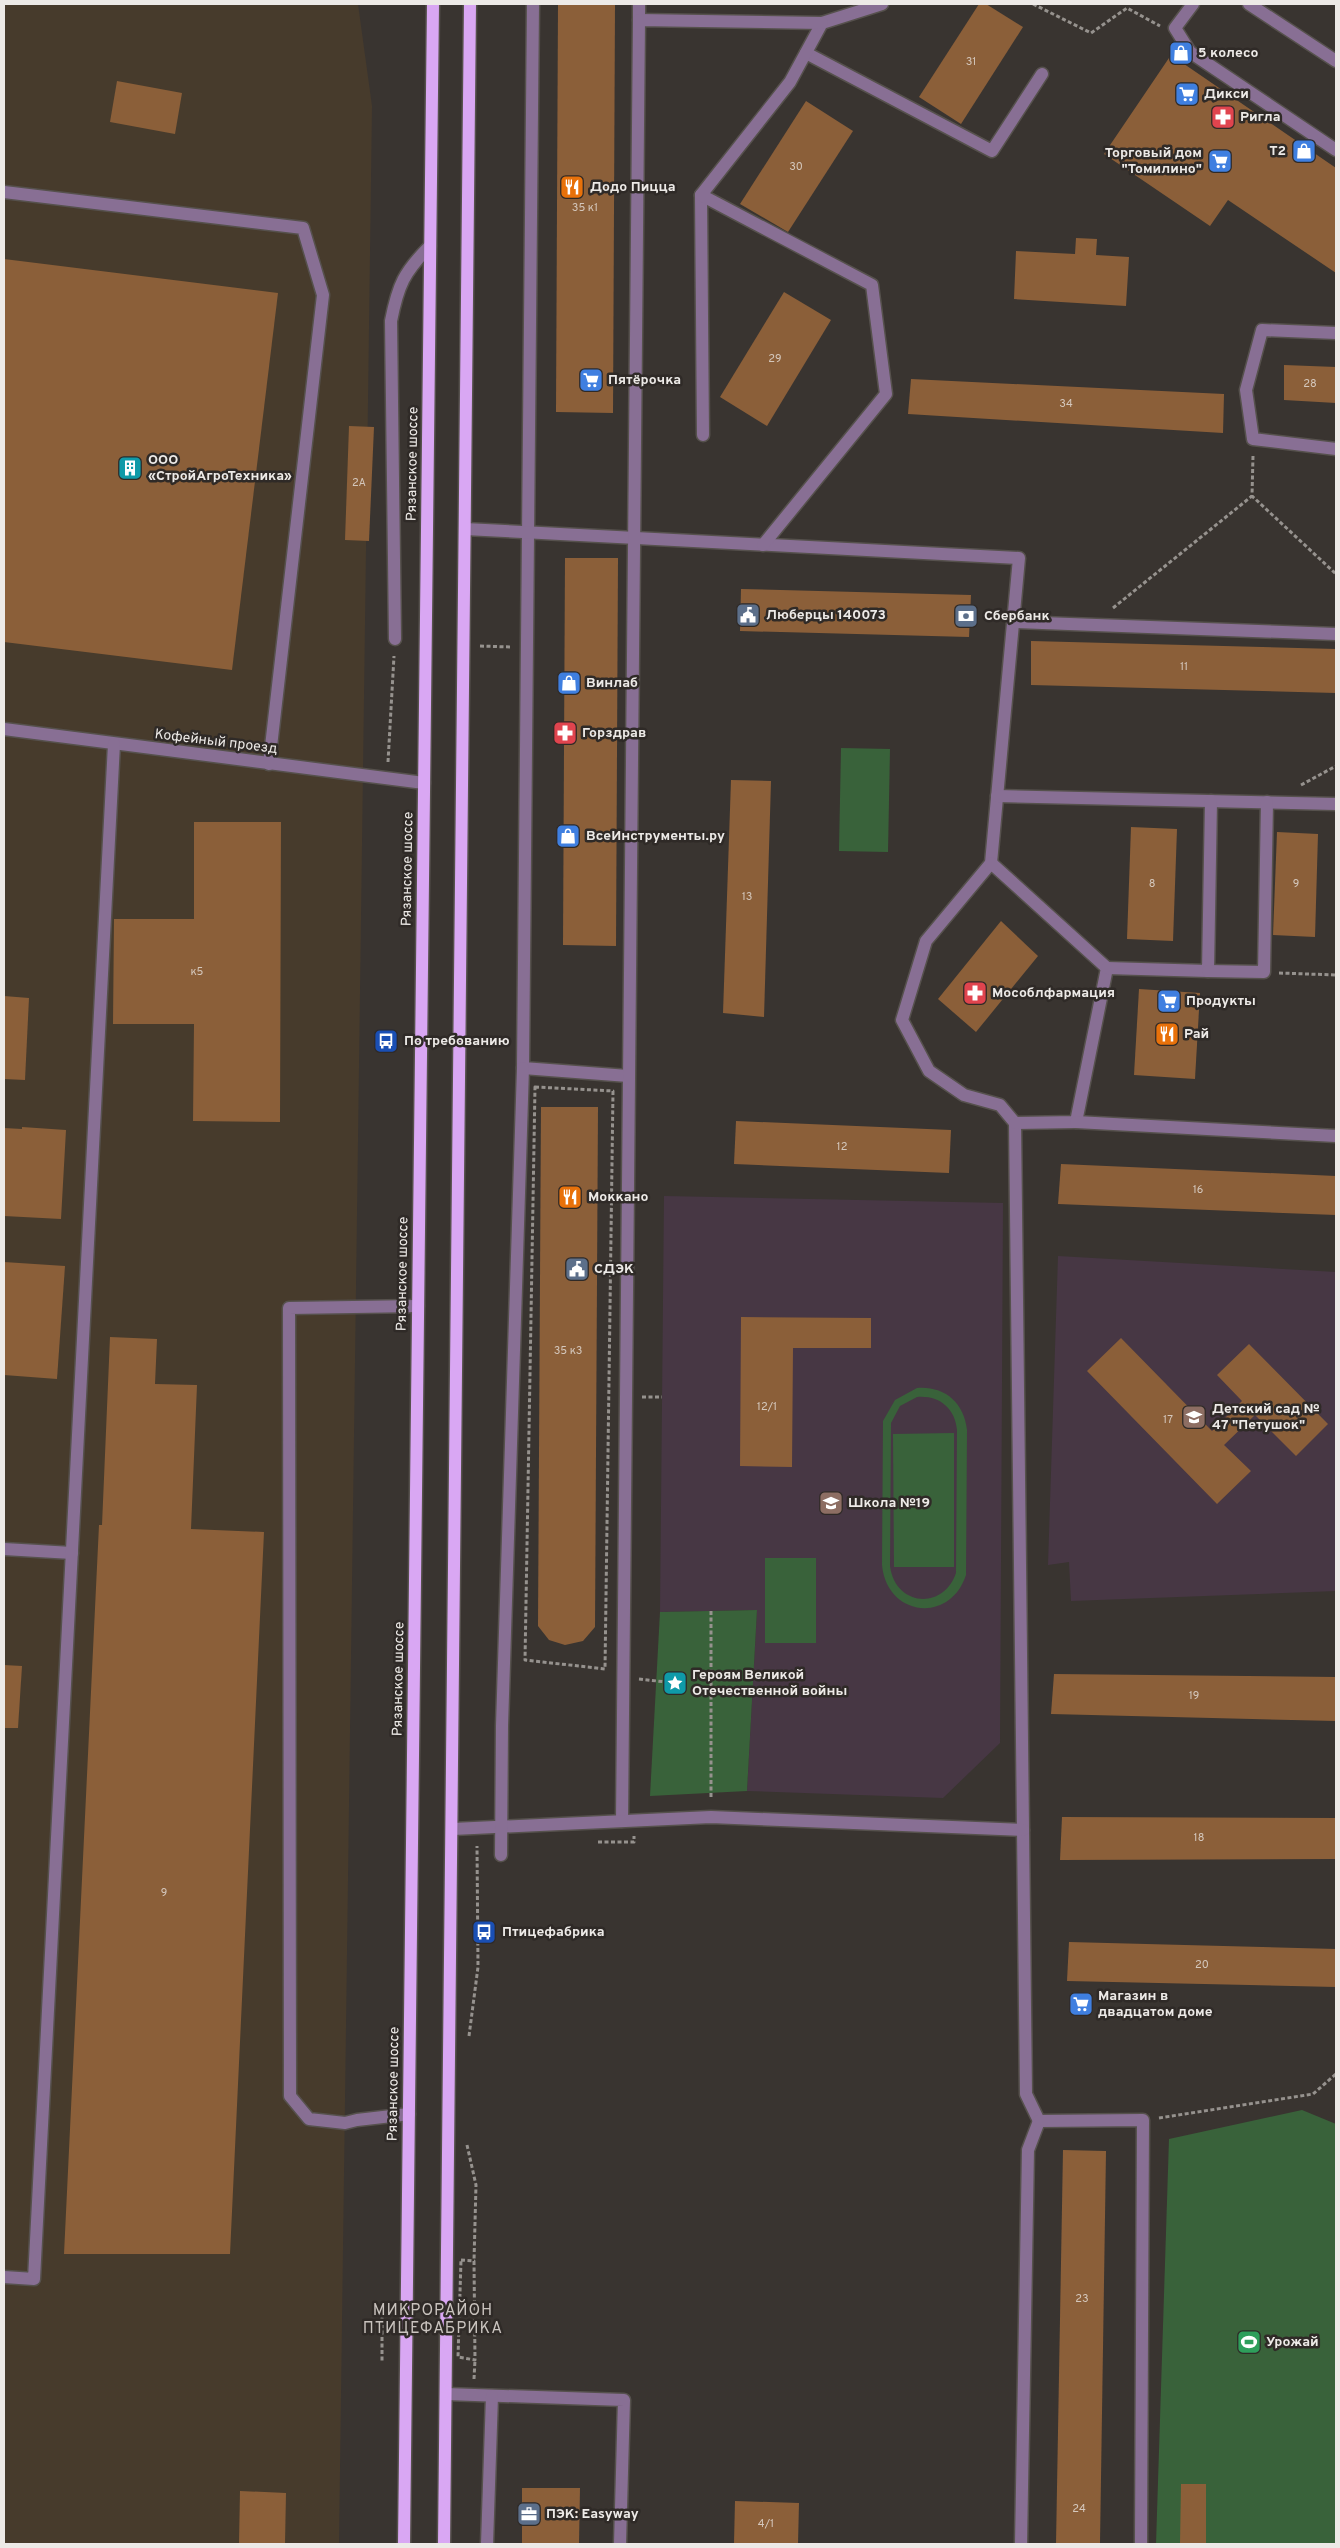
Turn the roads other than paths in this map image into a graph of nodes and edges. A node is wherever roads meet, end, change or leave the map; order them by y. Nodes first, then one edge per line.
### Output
1 (433, 4) edge
2 (470, 4) edge
3 (639, 4) edge
4 (882, 4) edge
5 (1193, 4) edge
6 (1249, 4) edge
7 (531, 7) edge
8 (639, 20) junction
9 (822, 23) junction
10 (806, 53) junction
11 (1336, 61) edge
12 (1042, 74) dead end
13 (1336, 150) edge
14 (4, 192) edge
15 (701, 194) junction
16 (430, 246) junction
17 (1336, 332) edge
18 (703, 436) dead end
19 (1336, 449) edge
20 (465, 529) junction
21 (528, 532) junction
22 (636, 538) junction
23 (764, 545) junction
24 (1013, 622) junction
25 (1336, 634) edge
26 (395, 639) dead end
27 (4, 729) edge
28 (114, 744) junction
29 (268, 764) junction
30 (424, 783) junction
31 (997, 796) junction
32 (1211, 801) junction
33 (1268, 802) junction
34 (1336, 804) edge
35 (991, 863) junction
36 (1107, 968) junction
37 (1208, 971) junction
38 (523, 1068) junction
39 (628, 1076) junction
40 (1076, 1122) junction
41 (1016, 1123) junction
42 (1336, 1136) edge
43 (418, 1306) junction
44 (4, 1549) edge
45 (72, 1553) junction
46 (622, 1821) junction
47 (502, 1827) junction
48 (453, 1829) junction
49 (1023, 1830) junction
50 (501, 1855) dead end
51 (409, 2114) junction
52 (1039, 2120) junction
53 (4, 2277) edge
54 (446, 2394) junction
55 (492, 2396) junction
56 (404, 2544) edge
57 (444, 2544) edge
58 (487, 2544) edge
59 (620, 2544) edge
60 (1021, 2544) edge
61 (1141, 2544) edge

1 - 16 main road, Рязанское шоссе
2 - 20 main road
3 - 8 lane
4 - 9 lane
5 - 13 lane
6 - 11 lane
7 - 21 lane
8 - 9 lane
8 - 22 lane
9 - 10 lane
10 - 12 lane
10 - 15 lane
14 - 29 lane
15 - 18 lane
15 - 23 lane
16 - 26 lane
16 - 30 main road, Рязанское шоссе
17 - 19 lane
20 - 21 lane
20 - 48 main road
21 - 22 lane
21 - 38 lane
22 - 23 lane
22 - 39 lane
23 - 24 lane
24 - 25 lane
24 - 31 lane
27 - 28 lane, Кофейный проезд
28 - 29 lane, Кофейный проезд
28 - 45 lane
29 - 30 lane, Кофейный проезд
30 - 43 main road, Рязанское шоссе
31 - 32 lane
31 - 35 lane
32 - 33 lane
32 - 37 lane
33 - 34 lane
33 - 37 lane
35 - 36 lane
35 - 41 lane
36 - 37 lane
36 - 40 lane
38 - 39 lane
38 - 47 lane
39 - 46 lane
40 - 41 lane
40 - 42 lane
41 - 49 lane
43 - 51 main road, Рязанское шоссе
43 - 51 lane
44 - 45 lane
45 - 53 lane
46 - 47 lane
46 - 49 lane
47 - 48 lane
47 - 50 lane
48 - 54 main road
49 - 52 lane
51 - 56 main road, Рязанское шоссе
52 - 60 lane
52 - 61 lane
54 - 55 lane
54 - 57 main road
55 - 58 lane
55 - 59 lane

